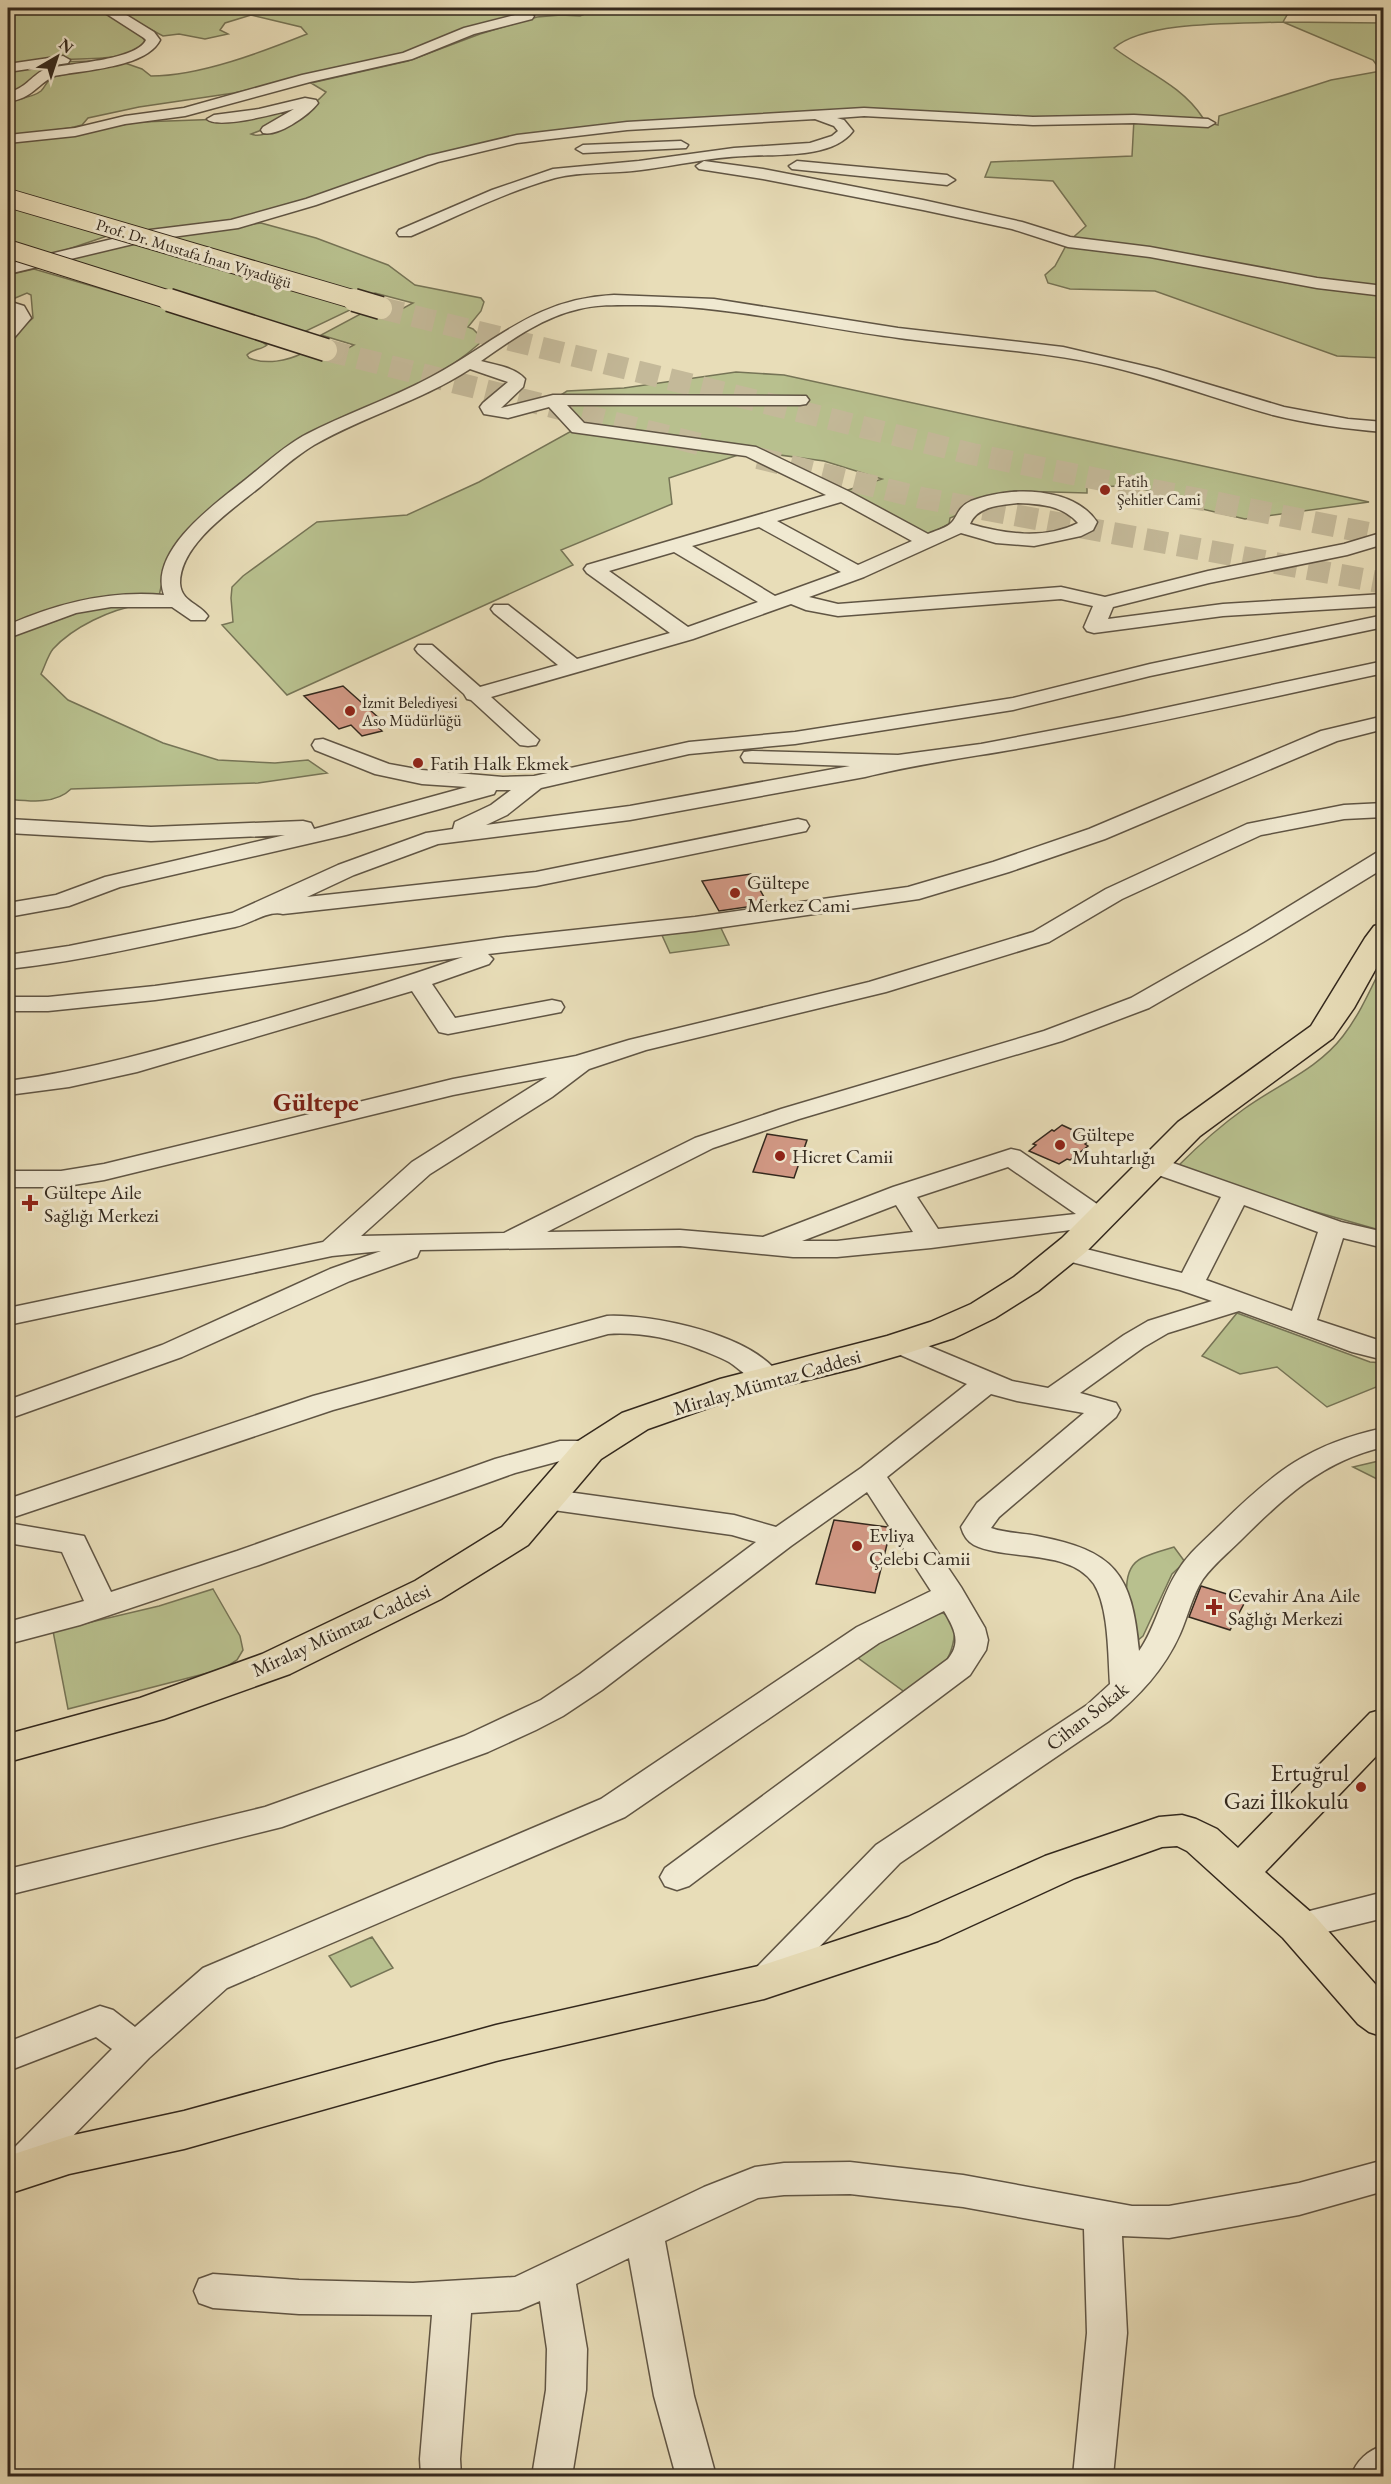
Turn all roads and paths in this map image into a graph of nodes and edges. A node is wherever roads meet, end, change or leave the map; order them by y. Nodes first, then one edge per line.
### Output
1 (107, 8) edge
2 (527, 16) dead end
3 (114, 61) junction
4 (8, 68) edge
5 (8, 99) edge
6 (816, 115) junction
7 (123, 121) junction
8 (1208, 123) dead end
9 (268, 130) dead end
10 (8, 139) edge
11 (789, 148) junction
12 (583, 149) dead end
13 (682, 160) junction
14 (721, 168) junction
15 (947, 180) dead end
16 (8, 198) edge
17 (405, 233) dead end
18 (9, 264) edge
19 (1383, 291) edge
20 (8, 306) edge
21 (381, 308) tunnel mouth
22 (8, 334) edge
23 (326, 350) tunnel mouth
24 (469, 363) junction
25 (553, 400) junction
26 (800, 400) dead end
27 (1383, 427) edge
28 (843, 496) junction
29 (759, 519) junction
30 (959, 527) junction
31 (1383, 538) edge
32 (929, 542) junction
33 (675, 544) junction
34 (857, 573) junction
35 (1383, 600) edge
36 (784, 601) junction
37 (177, 602) junction
38 (1105, 603) junction
39 (501, 609) dead end
40 (198, 616) dead end
41 (1383, 621) edge
42 (8, 632) edge
43 (686, 635) junction
44 (425, 649) dead end
45 (574, 667) junction
46 (1383, 667) edge
47 (474, 695) junction
48 (1383, 722) edge
49 (528, 740) dead end
50 (323, 745) dead end
51 (658, 754) junction
52 (898, 761) junction
53 (534, 783) junction
54 (503, 784) junction
55 (1383, 810) edge
56 (8, 826) edge
57 (798, 826) dead end
58 (338, 830) junction
59 (434, 838) junction
60 (1383, 858) edge
61 (264, 909) junction
62 (8, 910) edge
63 (1383, 932) edge
64 (507, 944) junction
65 (8, 962) edge
66 (417, 982) junction
67 (8, 1004) edge
68 (552, 1007) dead end
69 (581, 1063) junction
70 (8, 1088) edge
71 (1153, 1164) junction
72 (8, 1179) edge
73 (902, 1193) junction
74 (1236, 1194) junction
75 (1101, 1219) junction
76 (1333, 1228) junction
77 (931, 1240) junction
78 (1383, 1240) edge
79 (508, 1241) junction
80 (433, 1242) junction
81 (765, 1246) junction
82 (332, 1248) junction
83 (1066, 1252) junction
84 (1190, 1284) junction
85 (1240, 1302) junction
86 (8, 1316) edge
87 (1302, 1325) junction
88 (899, 1344) junction
89 (1383, 1351) edge
90 (767, 1377) junction
91 (988, 1382) junction
92 (1054, 1398) junction
93 (8, 1410) edge
94 (1383, 1437) edge
95 (588, 1451) junction
96 (871, 1475) junction
97 (546, 1499) junction
98 (8, 1509) edge
99 (8, 1533) edge
100 (780, 1539) junction
101 (950, 1594) junction
102 (102, 1606) junction
103 (8, 1633) edge
104 (1127, 1689) junction
105 (1383, 1723) edge
106 (8, 1748) edge
107 (1239, 1874) junction
108 (677, 1877) dead end
109 (8, 1882) edge
110 (1383, 1905) edge
111 (1298, 1926) junction
112 (764, 1982) junction
113 (1383, 2020) edge
114 (136, 2048) junction
115 (8, 2057) edge
116 (11, 2173) edge
117 (1383, 2175) edge
118 (1102, 2217) junction
119 (644, 2233) junction
120 (555, 2276) junction
121 (213, 2291) dead end
122 (453, 2299) junction
123 (1383, 2463) edge
124 (441, 2476) edge
125 (552, 2476) edge
126 (696, 2476) edge
127 (1093, 2476) edge
128 (1371, 2476) edge

1 - 3 street
2 - 7 street
3 - 4 street
3 - 5 street
6 - 8 street
6 - 11 street
6 - 18 street
7 - 9 street
7 - 10 street
11 - 12 street
11 - 13 street
13 - 14 street
13 - 17 street
14 - 15 street
14 - 19 street
16 - 21 main road, Prof. Dr. Mustafa İnan Viyadüğü, bridge
18 - 23 main road, bridge
20 - 22 street
24 - 25 street
24 - 27 street
24 - 37 street
25 - 26 street
25 - 28 street
28 - 29 street
28 - 32 street
29 - 33 street
29 - 34 street
30 - 30 street
30 - 32 street
31 - 38 street
32 - 34 street
33 - 36 street
33 - 43 street
34 - 36 street
35 - 38 street
36 - 38 street
36 - 43 street
37 - 40 street
37 - 42 street
39 - 45 street
41 - 51 street
43 - 45 street
44 - 47 street
45 - 47 street
46 - 52 street
47 - 49 street
48 - 64 street
50 - 54 street
51 - 52 street
51 - 53 street
52 - 59 street
53 - 54 street
53 - 59 street
54 - 58 street
55 - 69 street
56 - 58 street
57 - 61 street
58 - 62 street
59 - 61 street
60 - 79 street
61 - 65 street
63 - 71 main road, Miralay Mümtaz Caddesi
64 - 66 street
64 - 67 street
66 - 68 street
66 - 70 street
69 - 72 street
69 - 82 street
71 - 74 street
71 - 75 main road, Miralay Mümtaz Caddesi
73 - 75 street
73 - 77 street
73 - 81 street
74 - 76 street
74 - 84 street
75 - 77 street
75 - 83 main road, Miralay Mümtaz Caddesi
76 - 78 street
76 - 87 street
77 - 81 street
79 - 80 street
79 - 81 street
80 - 82 street
80 - 93 street
82 - 86 street
83 - 84 street
83 - 88 main road, Miralay Mümtaz Caddesi
84 - 85 street
85 - 87 street
85 - 92 street
87 - 89 street
88 - 90 main road, Miralay Mümtaz Caddesi
88 - 91 street
90 - 95 main road, Miralay Mümtaz Caddesi
90 - 98 street
91 - 92 street
91 - 96 street
92 - 104 street
94 - 104 street, Cihan Sokak
95 - 97 main road, Miralay Mümtaz Caddesi
95 - 102 street
96 - 100 street
96 - 101 street
97 - 100 street
97 - 106 main road, Miralay Mümtaz Caddesi
99 - 102 street
100 - 109 street
101 - 108 street
101 - 114 street
102 - 103 street
104 - 112 street, Cihan Sokak
105 - 107 main road
107 - 111 main road
107 - 112 main road
110 - 111 street
111 - 113 main road
112 - 116 main road
114 - 115 street
114 - 116 street
117 - 118 street
118 - 119 street
118 - 127 street
119 - 120 street
119 - 126 street
120 - 122 street
120 - 125 street
121 - 122 street
122 - 124 street
123 - 128 street

